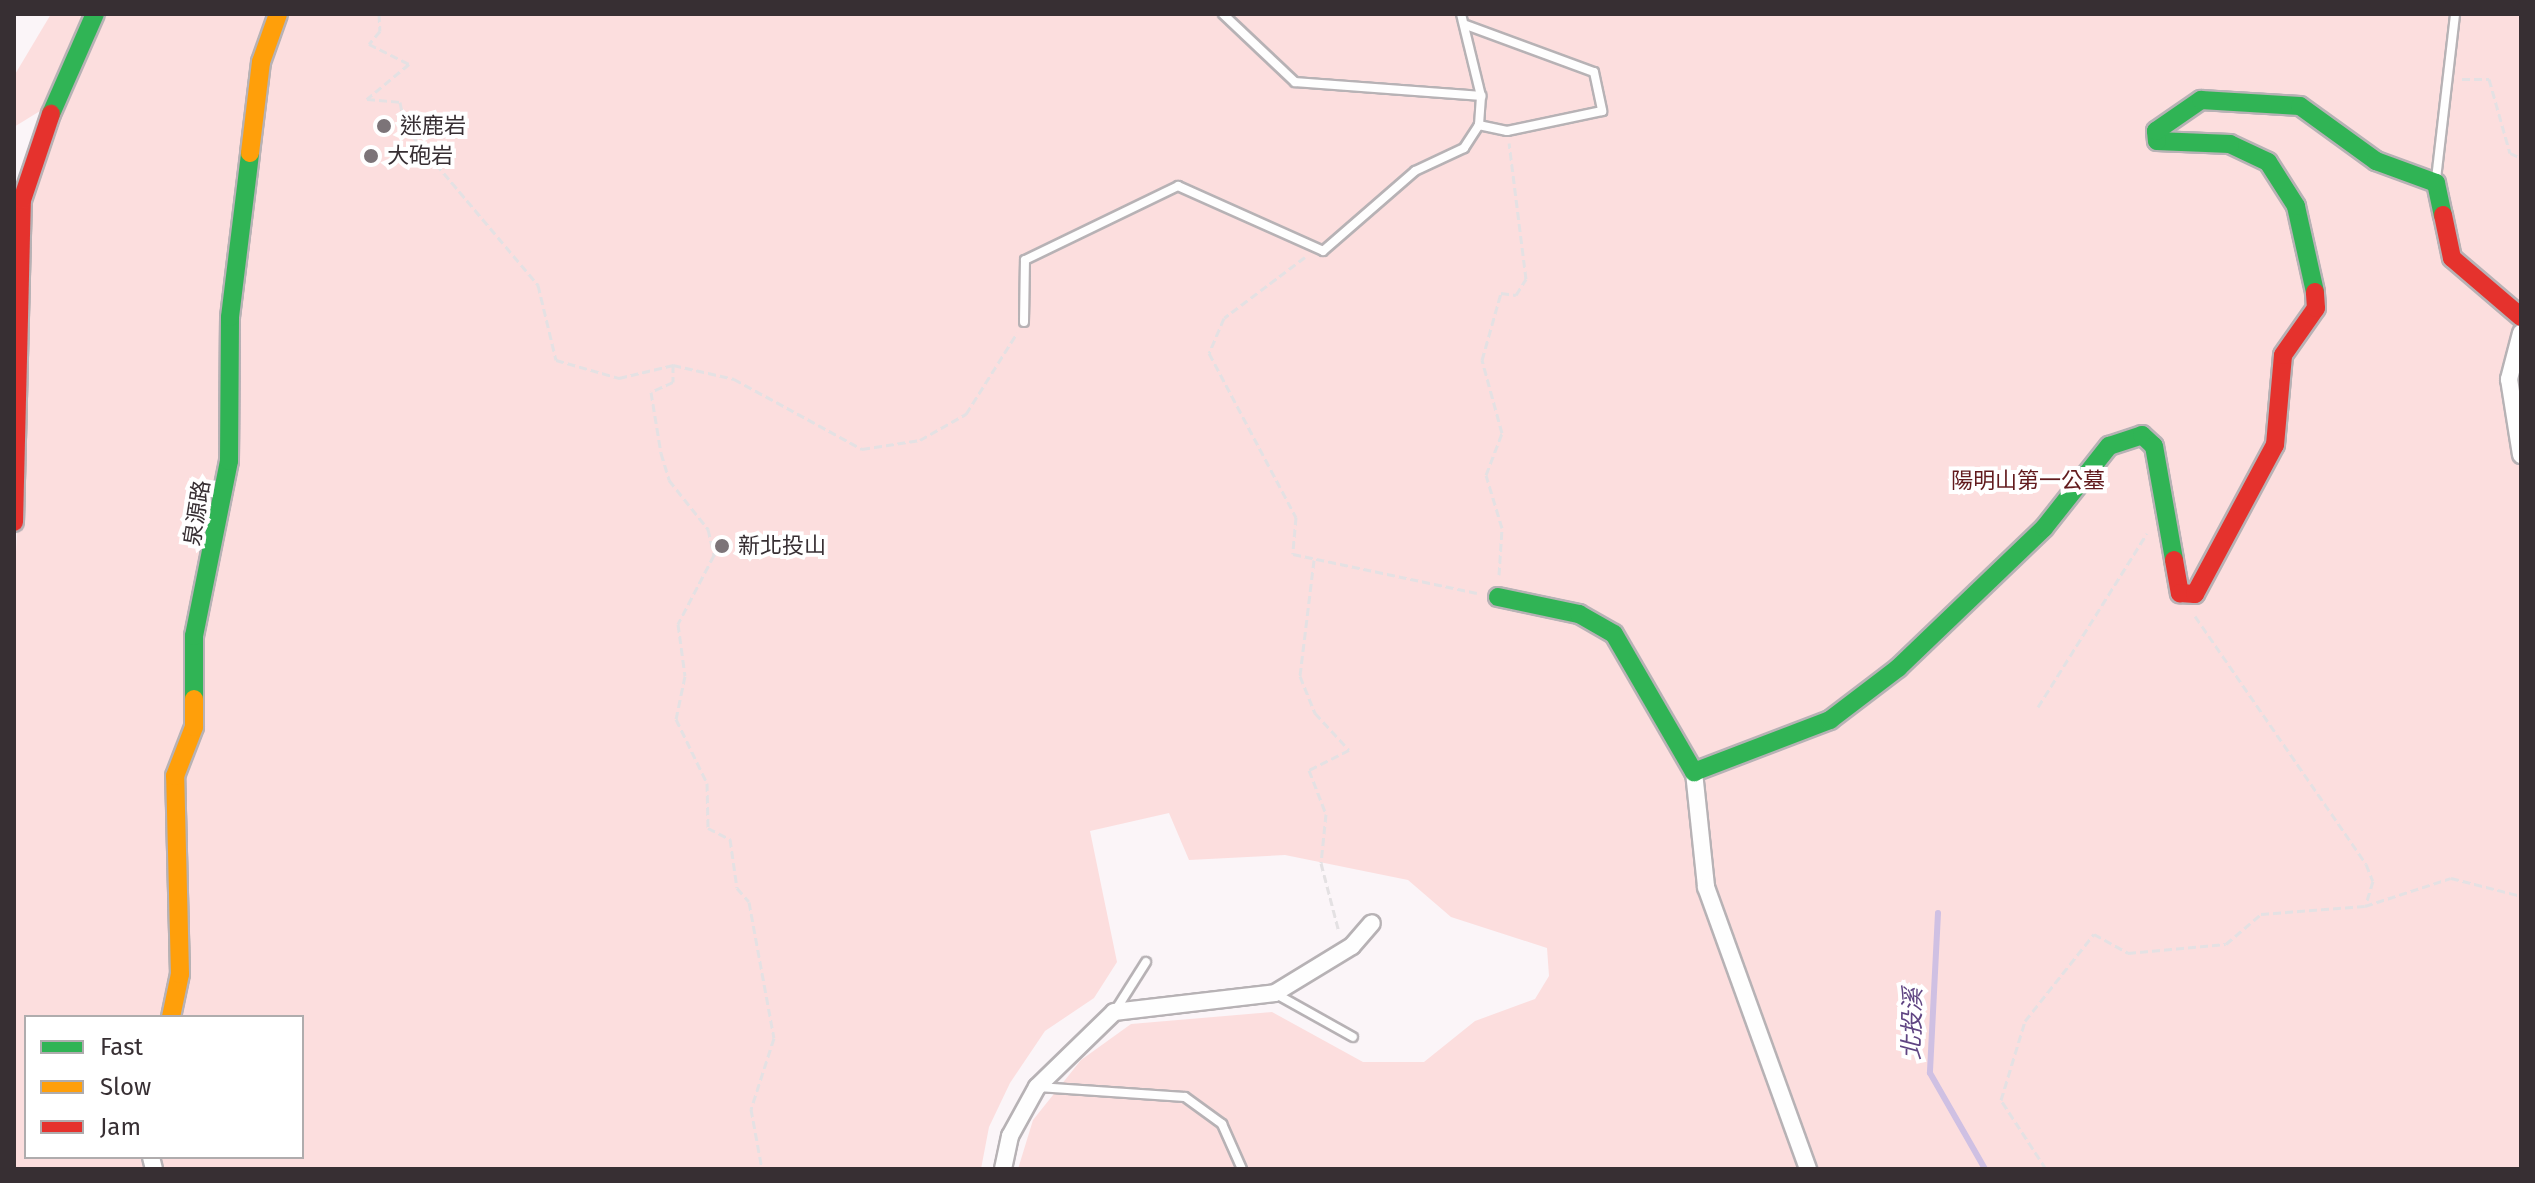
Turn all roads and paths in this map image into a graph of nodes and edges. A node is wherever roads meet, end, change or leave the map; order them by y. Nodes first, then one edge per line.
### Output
1 (95, 14) edge
2 (278, 14) edge
3 (379, 14) edge
4 (1223, 14) edge
5 (1461, 14) edge
6 (2455, 14) edge
7 (1466, 25) junction
8 (2447, 80) junction
9 (1481, 96) junction
10 (1479, 125) junction
11 (1507, 131) junction
12 (2521, 158) edge
13 (2436, 183) junction
14 (1312, 249) junction
15 (18, 257) edge
16 (2521, 317) edge
17 (1024, 322) joint
18 (2521, 333) edge
19 (673, 365) junction
20 (2521, 455) edge
21 (14, 522) edge
22 (2150, 529) dead end
23 (1315, 558) junction
24 (2180, 593) junction
25 (1498, 597) junction
26 (2038, 707) dead end
27 (1694, 772) junction
28 (2521, 896) edge
29 (2365, 906) junction
30 (1372, 923) dead end
31 (1342, 952) junction
32 (1146, 962) dead end
33 (1275, 993) junction
34 (1114, 1012) junction
35 (171, 1015) edge
36 (1353, 1037) dead end
37 (1037, 1087) junction
38 (762, 1169) edge
39 (1003, 1169) edge
40 (1242, 1169) edge
41 (1808, 1169) edge
42 (2046, 1169) edge

1 - 15 street
2 - 35 street, 泉源路
3 - 19 path
4 - 9 lane
5 - 7 lane
6 - 8 lane
7 - 9 lane
7 - 11 lane
8 - 12 path
8 - 13 lane
9 - 10 lane
10 - 11 lane
10 - 14 lane
11 - 25 path
13 - 16 street
13 - 24 street
14 - 17 lane
14 - 23 path
15 - 21 street
17 - 19 path
18 - 20 street
19 - 38 path
22 - 26 path
23 - 25 path
23 - 31 path
24 - 27 street
24 - 29 path
25 - 27 street
27 - 41 street
28 - 29 path
29 - 42 path
30 - 31 street
31 - 33 street
32 - 34 lane
33 - 34 street
33 - 36 lane
34 - 37 street
37 - 39 street
37 - 40 lane

